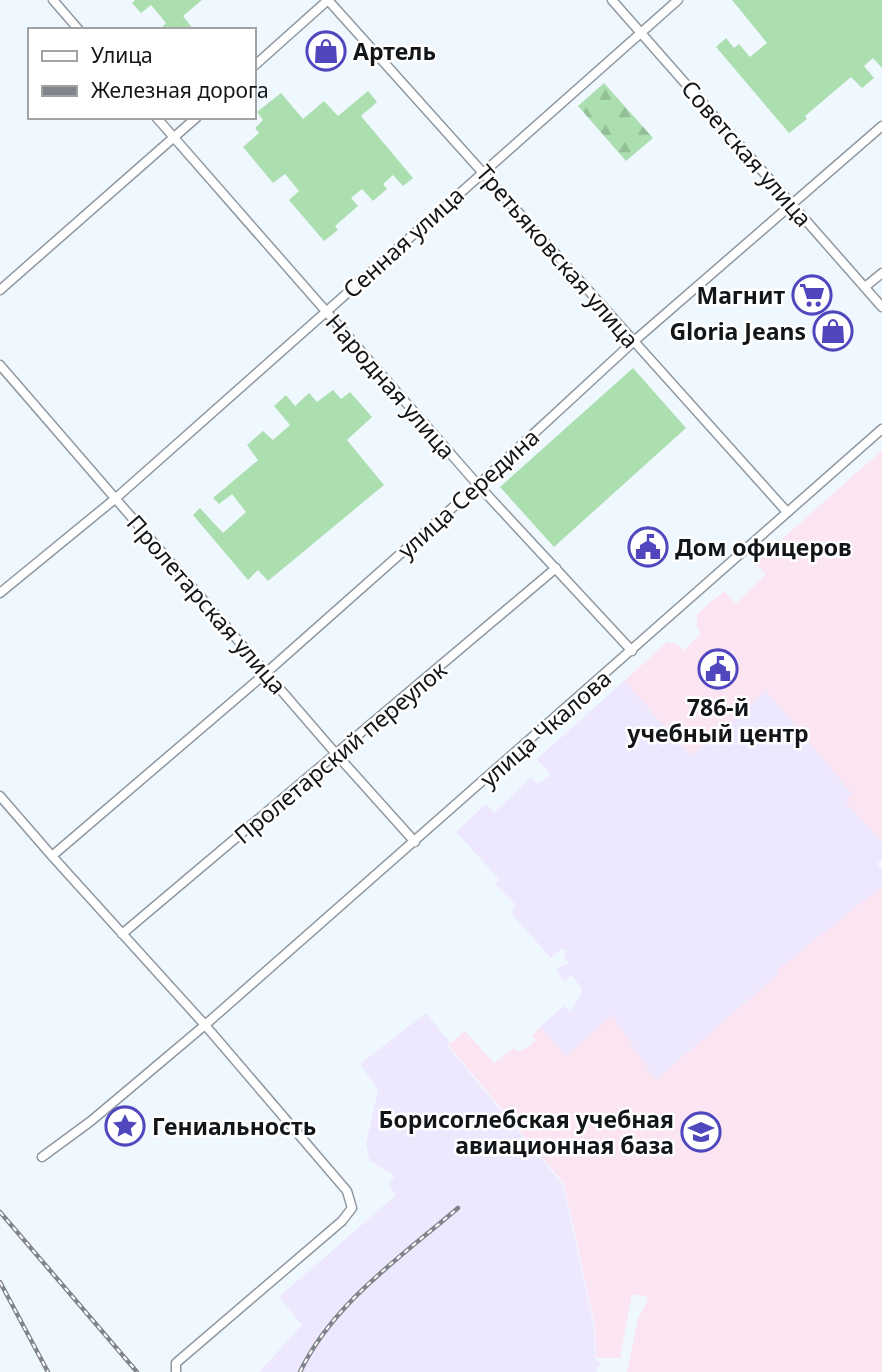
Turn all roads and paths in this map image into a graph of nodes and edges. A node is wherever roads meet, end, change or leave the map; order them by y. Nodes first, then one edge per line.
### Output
1 (53, 0) edge
2 (328, 0) edge
3 (612, 0) edge
4 (678, 0) edge
5 (77, 28) edge
6 (641, 33) junction
7 (256, 64) edge
8 (158, 119) edge
9 (195, 119) edge
10 (882, 126) edge
11 (174, 138) junction
12 (484, 171) junction
13 (791, 203) junction
14 (882, 273) edge
15 (865, 287) junction
16 (0, 290) edge
17 (882, 307) edge
18 (326, 312) junction
19 (633, 342) junction
20 (0, 365) edge
21 (882, 429) edge
22 (478, 485) junction
23 (116, 498) junction
24 (787, 512) junction
25 (556, 568) junction
26 (0, 593) edge
27 (632, 651) junction
28 (267, 672) junction
29 (337, 755) junction
30 (0, 796) edge
31 (415, 842) junction
32 (52, 856) junction
33 (122, 934) junction
34 (205, 1025) junction
35 (42, 1157) dead end
36 (176, 1367) edge

1 - 5 street
2 - 7 street
2 - 12 street, Третьяковская улица
3 - 6 street, Советская улица
4 - 6 street, Сенная улица
6 - 12 street, Сенная улица
6 - 13 street, Советская улица
8 - 11 street, Народная улица
9 - 11 street
10 - 13 street, улица Середина
11 - 16 street
11 - 18 street, Народная улица
12 - 18 street, Сенная улица
12 - 19 street, Третьяковская улица
13 - 15 street, Советская улица
13 - 19 street, улица Середина
14 - 15 street
15 - 17 street, Советская улица
18 - 22 street, Народная улица
18 - 23 street, Сенная улица
19 - 22 street, улица Середина
19 - 24 street, Третьяковская улица
20 - 23 street, Пролетарская улица
21 - 24 street, улица Чкалова
22 - 25 street, Народная улица
22 - 28 street, улица Середина
23 - 26 street, Сенная улица
23 - 28 street, Пролетарская улица
24 - 27 street, улица Чкалова
25 - 27 street, Народная улица
25 - 29 street, Пролетарский переулок
27 - 31 street, улица Чкалова
28 - 29 street, Пролетарская улица
28 - 32 street, улица Середина
29 - 31 street, Пролетарская улица
29 - 33 street, Пролетарский переулок
30 - 32 street
31 - 34 street, улица Чкалова
32 - 33 street
33 - 34 street
34 - 35 street, улица Чкалова
34 - 36 street

